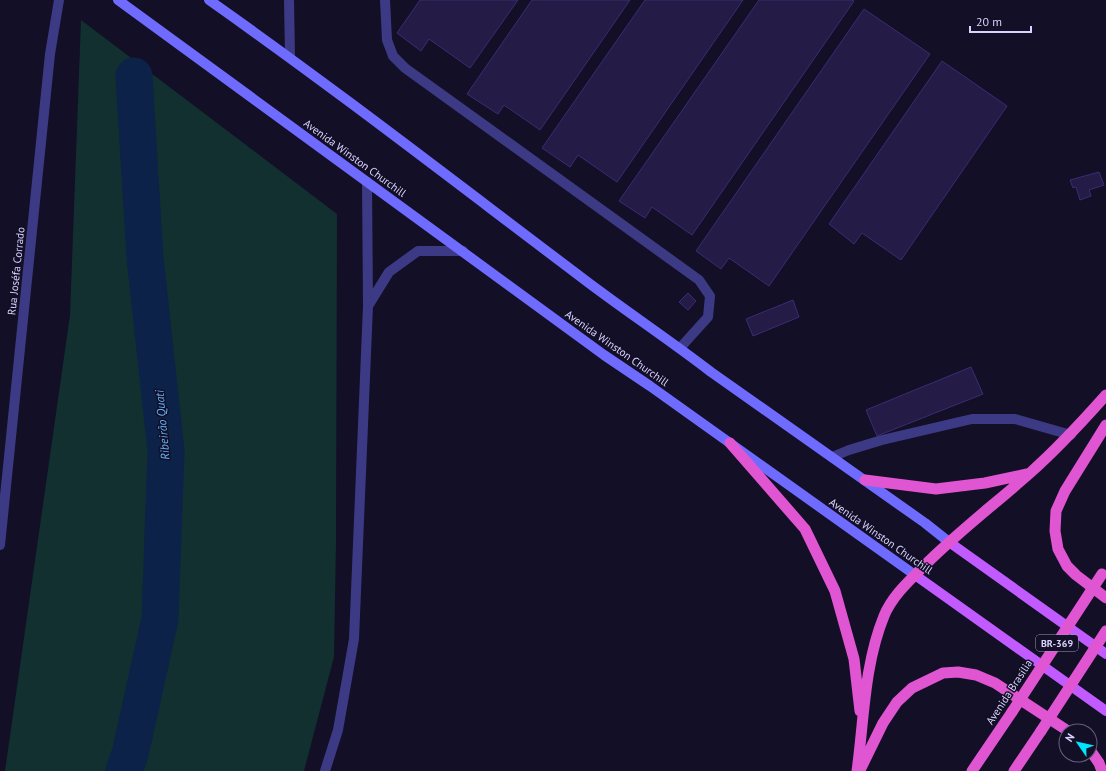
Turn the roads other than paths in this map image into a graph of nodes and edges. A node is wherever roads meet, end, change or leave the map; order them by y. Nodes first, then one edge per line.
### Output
1 (59, 0) edge
2 (118, 0) edge
3 (209, 0) edge
4 (289, 0) edge
5 (385, 0) edge
6 (290, 57) junction
7 (367, 182) junction
8 (463, 251) junction
9 (368, 306) junction
10 (680, 348) junction
11 (1106, 395) edge
12 (1106, 425) edge
13 (1071, 435) junction
14 (730, 443) junction
15 (832, 457) junction
16 (1030, 473) junction
17 (865, 480) junction
18 (949, 542) junction
19 (0, 545) edge
20 (1104, 571) edge
21 (915, 575) junction
22 (1106, 598) edge
23 (1106, 630) edge
24 (1106, 654) edge
25 (1106, 711) edge
26 (1058, 724) edge
27 (862, 734) junction
28 (1098, 762) edge
29 (325, 771) edge
30 (858, 771) edge
31 (972, 771) edge
32 (1014, 771) edge
33 (1102, 771) edge

1 - 19 street, Rua Joséfa Corrado
2 - 7 main road, Avenida Winston Churchill
3 - 6 main road
4 - 6 street
5 - 10 street
6 - 10 main road
7 - 8 main road, Avenida Winston Churchill
7 - 9 street
8 - 9 street
8 - 14 main road, Avenida Winston Churchill
9 - 29 street
10 - 15 main road
11 - 13 highway
12 - 22 highway
13 - 15 street
13 - 16 highway
14 - 21 main road, Avenida Winston Churchill
14 - 27 highway
15 - 17 main road
16 - 17 highway
16 - 18 highway
17 - 18 main road
18 - 21 highway
18 - 24 main road
20 - 31 highway, Avenida Brasília / BR-369, bridge
21 - 25 main road, Avenida Winston Churchill
21 - 27 highway
23 - 32 highway, BR-369, bridge
26 - 30 highway
27 - 30 highway
28 - 33 highway

